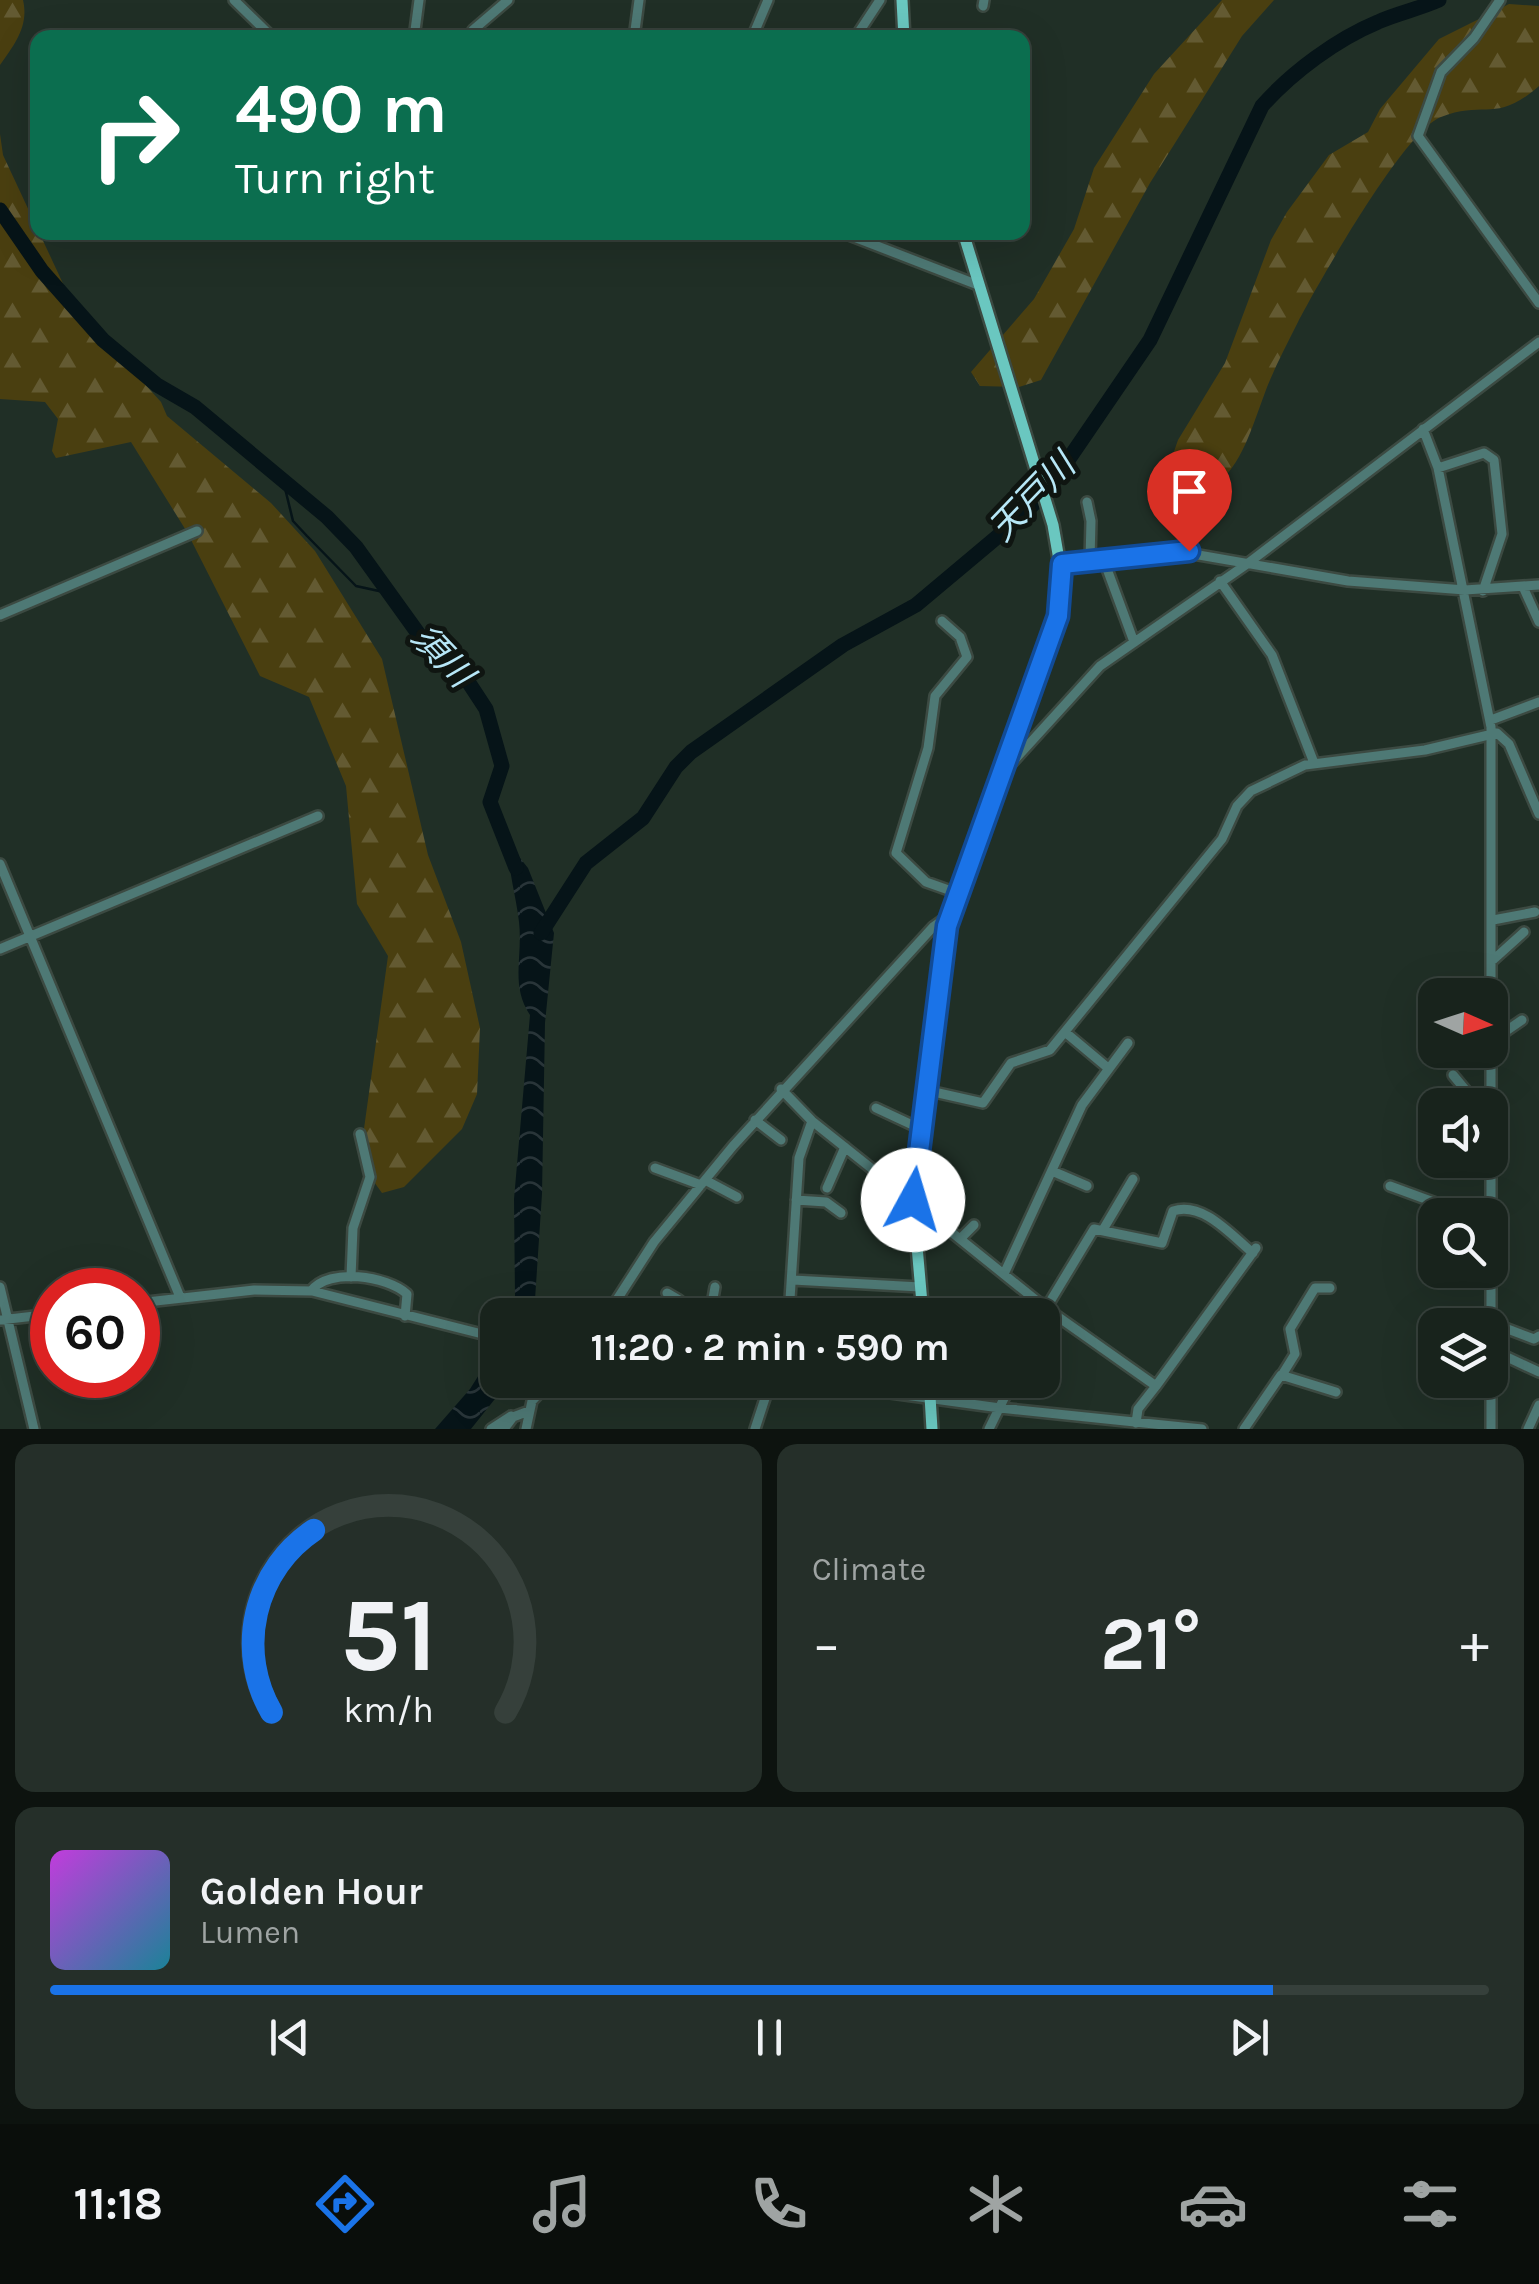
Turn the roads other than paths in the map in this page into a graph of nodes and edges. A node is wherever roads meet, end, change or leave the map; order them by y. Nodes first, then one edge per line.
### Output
1 (234, 0) edge
2 (419, 0) edge
3 (508, 0) edge
4 (639, 0) edge
5 (768, 0) edge
6 (880, 0) edge
7 (902, 0) edge
8 (1500, 0) edge
9 (265, 30) edge
10 (415, 30) edge
11 (473, 30) dead end
12 (635, 30) edge
13 (755, 30) edge
14 (860, 30) edge
15 (904, 30) edge
16 (862, 240) edge
17 (964, 240) edge
18 (978, 284) junction
19 (1539, 303) edge
20 (1539, 342) edge
21 (1423, 429) junction
22 (1438, 468) junction
23 (1087, 502) dead end
24 (197, 530) dead end
25 (1104, 558) junction
26 (1090, 560) junction
27 (1062, 564) junction
28 (1247, 564) junction
29 (1220, 581) junction
30 (1539, 585) edge
31 (1524, 589) junction
32 (1465, 590) junction
33 (1483, 590) junction
34 (0, 614) edge
35 (942, 620) dead end
36 (1539, 622) edge
37 (1134, 642) junction
38 (1539, 702) edge
39 (1491, 720) junction
40 (1492, 734) junction
41 (1314, 763) junction
42 (997, 778) junction
43 (1539, 814) edge
44 (318, 816) dead end
45 (0, 864) edge
46 (956, 893) junction
47 (1535, 912) dead end
48 (950, 915) junction
49 (1493, 920) junction
50 (1524, 932) dead end
51 (30, 937) junction
52 (0, 949) edge
53 (1493, 960) junction
54 (1493, 978) edge
55 (1522, 1020) dead end
56 (1508, 1030) edge
57 (1065, 1032) junction
58 (1128, 1044) dead end
59 (1108, 1068) junction
60 (1453, 1075) dead end
61 (1464, 1088) edge
62 (781, 1089) junction
63 (924, 1090) junction
64 (876, 1108) dead end
65 (755, 1120) junction
66 (812, 1120) junction
67 (921, 1130) junction
68 (360, 1134) dead end
69 (782, 1140) dead end
70 (845, 1148) junction
71 (944, 1167) dead end
72 (655, 1168) dead end
73 (1052, 1170) junction
74 (1133, 1178) dead end
75 (703, 1183) junction
76 (1087, 1186) dead end
77 (1390, 1186) dead end
78 (827, 1188) dead end
79 (737, 1197) dead end
80 (1423, 1198) edge
81 (796, 1200) junction
82 (916, 1202) junction
83 (841, 1214) dead end
84 (974, 1225) dead end
85 (1104, 1228) junction
86 (960, 1239) junction
87 (1004, 1274) junction
88 (351, 1277) junction
89 (793, 1280) junction
90 (715, 1287) dead end
91 (920, 1287) junction
92 (0, 1288) edge
93 (1330, 1288) dead end
94 (311, 1291) junction
95 (667, 1293) dead end
96 (180, 1298) junction
97 (618, 1298) edge
98 (676, 1298) edge
99 (713, 1298) edge
100 (791, 1298) edge
101 (921, 1298) edge
102 (1029, 1298) edge
103 (1052, 1298) edge
104 (160, 1300) edge
105 (408, 1316) junction
106 (30, 1317) edge
107 (4, 1320) edge
108 (1060, 1323) edge
109 (1508, 1329) edge
110 (480, 1334) edge
111 (1539, 1336) edge
112 (1508, 1357) edge
113 (1539, 1372) edge
114 (1282, 1376) junction
115 (1156, 1386) junction
116 (1336, 1392) dead end
117 (536, 1398) edge
118 (765, 1398) edge
119 (930, 1398) joint
120 (1005, 1398) edge
121 (1491, 1398) edge
122 (1539, 1405) edge
123 (1000, 1408) junction
124 (524, 1412) junction
125 (1136, 1423) junction
126 (34, 1429) edge
127 (492, 1429) edge
128 (504, 1429) edge
129 (526, 1429) edge
130 (755, 1429) edge
131 (932, 1429) edge
132 (988, 1429) edge
133 (1202, 1429) edge
134 (1244, 1429) edge
135 (1491, 1429) edge
136 (1528, 1429) edge

1 - 9 street
2 - 10 street
3 - 11 street
4 - 12 street
5 - 13 street
6 - 14 street
7 - 15 main road
8 - 19 street
16 - 18 street
17 - 18 main road
18 - 27 main road
20 - 21 street
21 - 22 street
21 - 28 street
22 - 32 street
22 - 33 street
23 - 26 street
24 - 34 street
25 - 26 street
25 - 28 street
25 - 37 street
26 - 27 street
27 - 42 main road
28 - 29 street
28 - 32 street
29 - 37 street
29 - 41 street
30 - 31 street
31 - 33 street
31 - 36 street
32 - 33 street
32 - 39 street
35 - 46 street
37 - 42 street
38 - 39 street
39 - 40 street
40 - 41 street
40 - 43 street
40 - 49 street
41 - 57 street
42 - 46 main road
44 - 51 street
45 - 51 street
46 - 48 main road
47 - 49 street
48 - 62 street
48 - 63 main road
49 - 53 street
50 - 53 street
51 - 52 street
51 - 96 street
53 - 54 street
55 - 56 street
57 - 59 street
57 - 63 street
58 - 59 street
59 - 73 street
60 - 61 street
62 - 65 street
62 - 66 street
63 - 67 main road
64 - 67 street
65 - 69 street
65 - 75 street
66 - 70 street
66 - 81 street
67 - 82 main road
68 - 88 street
70 - 78 street
70 - 82 street
71 - 82 street
72 - 75 street
73 - 76 street
73 - 87 street
74 - 85 street
75 - 79 street
75 - 97 street
77 - 80 street
81 - 83 street
81 - 89 street
82 - 86 street
82 - 91 main road
84 - 86 street
85 - 103 street
85 - 115 street
86 - 87 street
87 - 102 street
88 - 94 street
88 - 105 street
89 - 91 street
89 - 100 street
90 - 99 street
91 - 101 main road
92 - 107 street
93 - 114 street
94 - 96 street
94 - 105 street
95 - 98 street
96 - 104 street
105 - 110 street
106 - 107 street
107 - 126 street
108 - 115 street
109 - 111 street
112 - 113 street
114 - 116 street
114 - 134 street
115 - 125 street
117 - 124 street
118 - 130 street
119 - 123 street
119 - 131 main road
120 - 123 street
121 - 135 street
122 - 136 street
123 - 125 street
123 - 132 street
124 - 127 street
124 - 128 street
124 - 129 street
125 - 133 street

